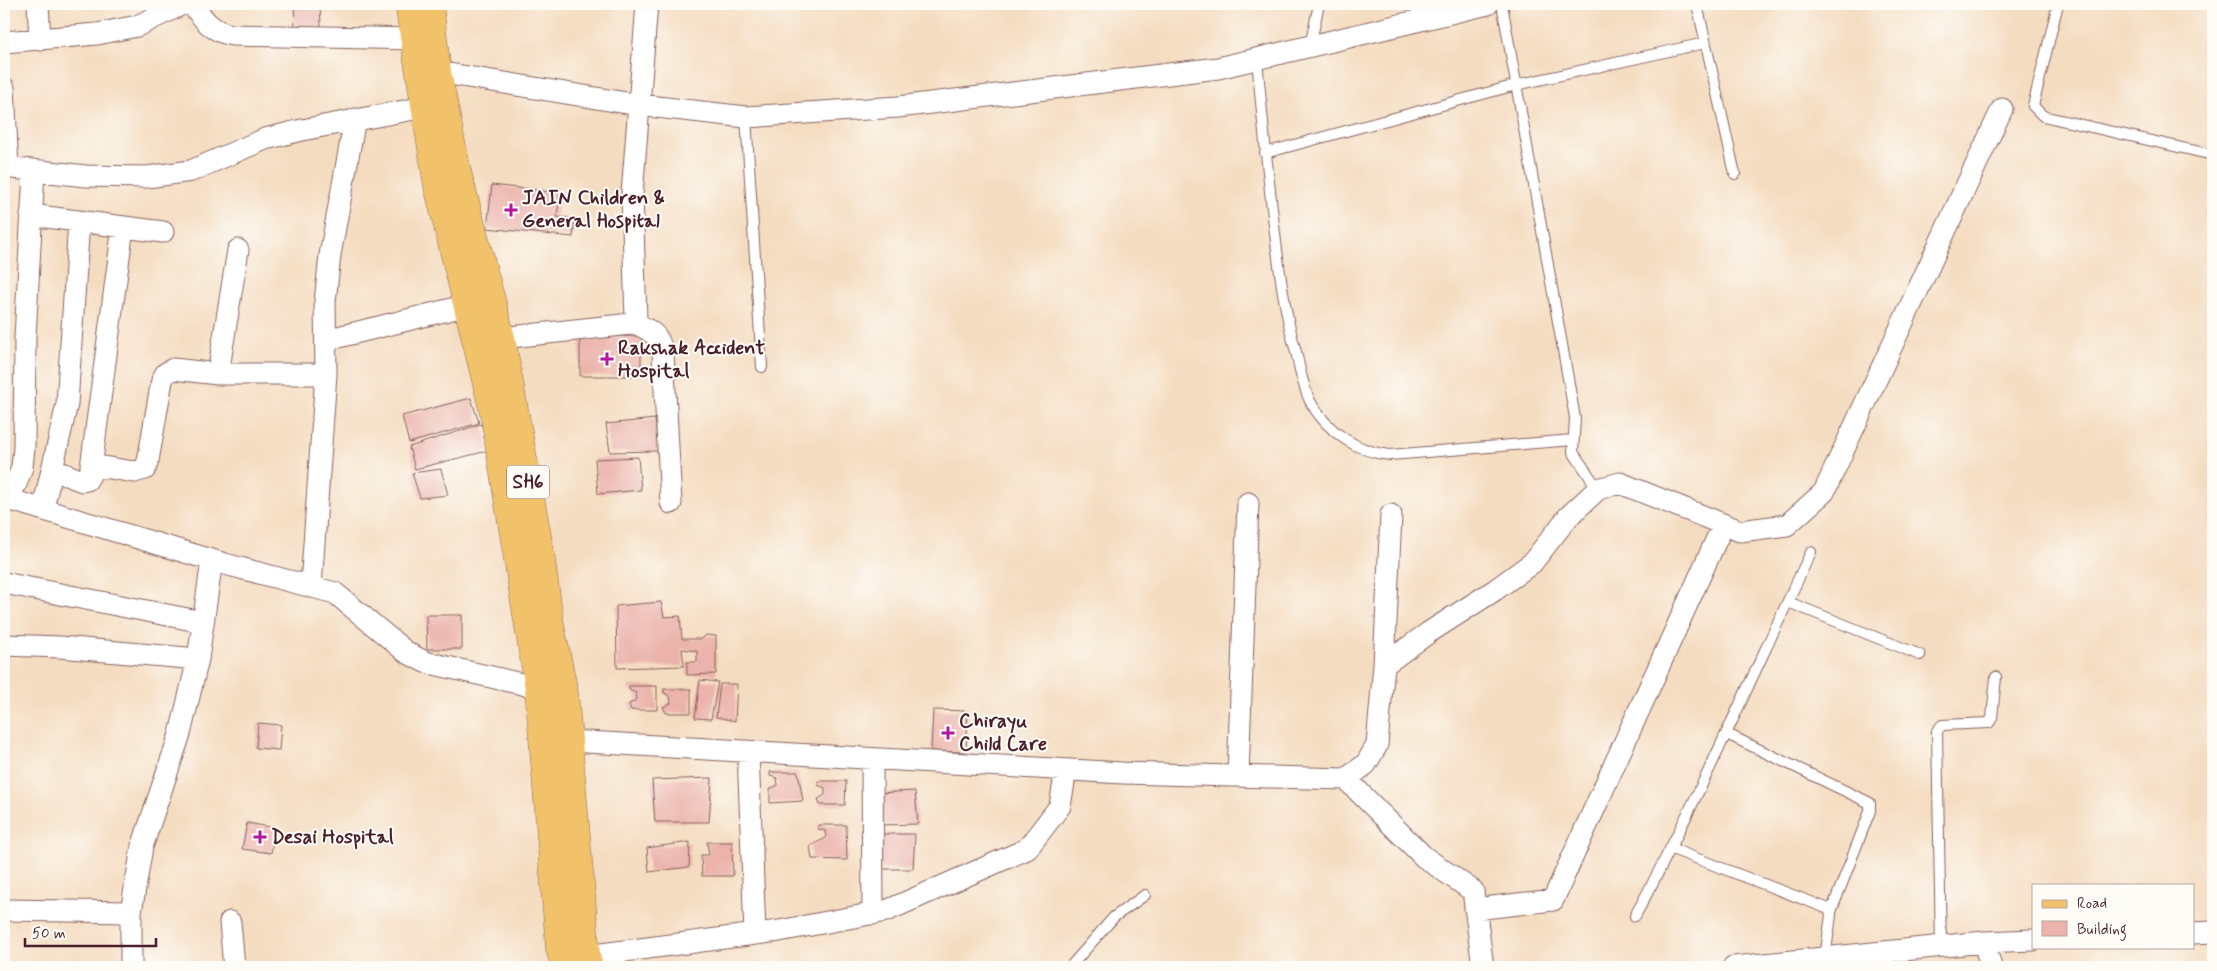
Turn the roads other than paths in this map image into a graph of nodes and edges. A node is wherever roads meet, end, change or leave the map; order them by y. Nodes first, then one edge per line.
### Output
1 (38, 4) edge
2 (183, 4) edge
3 (192, 4) edge
4 (409, 4) edge
5 (429, 4) edge
6 (647, 4) edge
7 (1319, 4) edge
8 (1488, 4) edge
9 (1502, 4) edge
10 (1697, 4) edge
11 (2058, 4) edge
12 (415, 39) junction
13 (40, 40) junction
14 (4, 42) edge
15 (1705, 43) junction
16 (1310, 46) junction
17 (1257, 58) junction
18 (428, 71) junction
19 (1516, 85) junction
20 (4, 88) edge
21 (434, 105) junction
22 (639, 105) junction
23 (2002, 109) dead end
24 (746, 117) junction
25 (355, 119) junction
26 (1265, 153) junction
27 (2213, 154) edge
28 (6, 168) edge
29 (34, 171) junction
30 (1735, 174) dead end
31 (32, 215) junction
32 (79, 221) junction
33 (123, 227) junction
34 (163, 232) dead end
35 (238, 250) dead end
36 (468, 305) junction
37 (635, 323) junction
38 (501, 338) junction
39 (326, 340) junction
40 (2213, 362) edge
41 (762, 366) dead end
42 (218, 374) junction
43 (326, 374) junction
44 (2213, 376) edge
45 (1573, 440) junction
46 (91, 465) junction
47 (52, 469) junction
48 (1598, 489) junction
49 (5, 498) edge
50 (671, 503) dead end
51 (1248, 503) dead end
52 (43, 509) junction
53 (1391, 516) dead end
54 (1723, 525) junction
55 (1811, 552) dead end
56 (212, 560) junction
57 (4, 582) edge
58 (311, 586) junction
59 (1788, 602) junction
60 (203, 622) junction
61 (4, 645) edge
62 (1920, 655) dead end
63 (198, 659) junction
64 (1384, 665) junction
65 (1996, 677) dead end
66 (552, 690) junction
67 (1727, 734) junction
68 (569, 741) junction
69 (748, 752) junction
70 (872, 759) junction
71 (1066, 770) junction
72 (1238, 776) junction
73 (1346, 779) junction
74 (1672, 849) junction
75 (1145, 894) dead end
76 (1475, 909) junction
77 (4, 910) edge
78 (131, 912) junction
79 (1831, 912) junction
80 (873, 914) junction
81 (1635, 916) dead end
82 (230, 922) dead end
83 (2213, 932) edge
84 (2194, 933) edge
85 (755, 934) junction
86 (2032, 940) edge
87 (1984, 942) junction
88 (1940, 947) junction
89 (1825, 958) junction
90 (580, 963) edge
91 (130, 967) edge
92 (234, 967) edge
93 (1070, 967) edge
94 (1483, 967) edge
95 (1733, 967) edge
96 (1991, 967) edge

1 - 13 street
2 - 13 street
3 - 12 street
4 - 12 main road, SH6
5 - 18 main road, SH6
6 - 22 street
7 - 16 lane
8 - 16 street
9 - 19 lane
10 - 15 lane
11 - 27 lane
12 - 18 main road, SH6
13 - 14 street
15 - 19 lane
15 - 30 lane
16 - 17 street
17 - 24 street
17 - 26 lane
18 - 21 main road, SH6
18 - 22 street
19 - 26 lane
19 - 45 lane
20 - 28 street
21 - 25 street
21 - 36 main road, SH6
21 - 38 main road, SH6
22 - 24 street
22 - 37 street
23 - 54 street
24 - 41 lane
25 - 29 street
25 - 39 street
26 - 45 lane
28 - 29 street
29 - 31 street
31 - 32 street
31 - 49 street
32 - 33 street
32 - 47 street
33 - 34 street
33 - 46 street
35 - 42 street
36 - 39 street
36 - 66 main road, SH6
37 - 38 street
37 - 50 street
38 - 66 main road, SH6
39 - 43 street
40 - 44 lane
42 - 43 street
42 - 46 street
43 - 58 street
45 - 48 lane
46 - 47 street
47 - 52 street
48 - 54 street
48 - 64 street
49 - 52 street
51 - 72 street
52 - 56 street
53 - 64 street
54 - 76 street
55 - 59 lane
56 - 58 street
56 - 60 street
57 - 60 street
58 - 66 street
59 - 62 lane
59 - 67 lane
60 - 63 street
61 - 63 street
63 - 78 street
64 - 73 street
65 - 88 lane
66 - 68 main road, SH6
66 - 90 main road, SH6
67 - 74 lane
67 - 79 lane
68 - 69 street
68 - 90 main road, SH6
69 - 70 street
69 - 85 street
70 - 71 street
70 - 80 street
71 - 72 street
71 - 80 street
72 - 73 street
73 - 76 street
74 - 79 lane
74 - 81 lane
75 - 93 lane
76 - 94 street
77 - 78 street
78 - 91 street
79 - 89 lane
80 - 85 street
82 - 92 street
83 - 84 street
85 - 90 street
86 - 87 street
87 - 88 street
87 - 96 street
88 - 89 street
89 - 95 street

